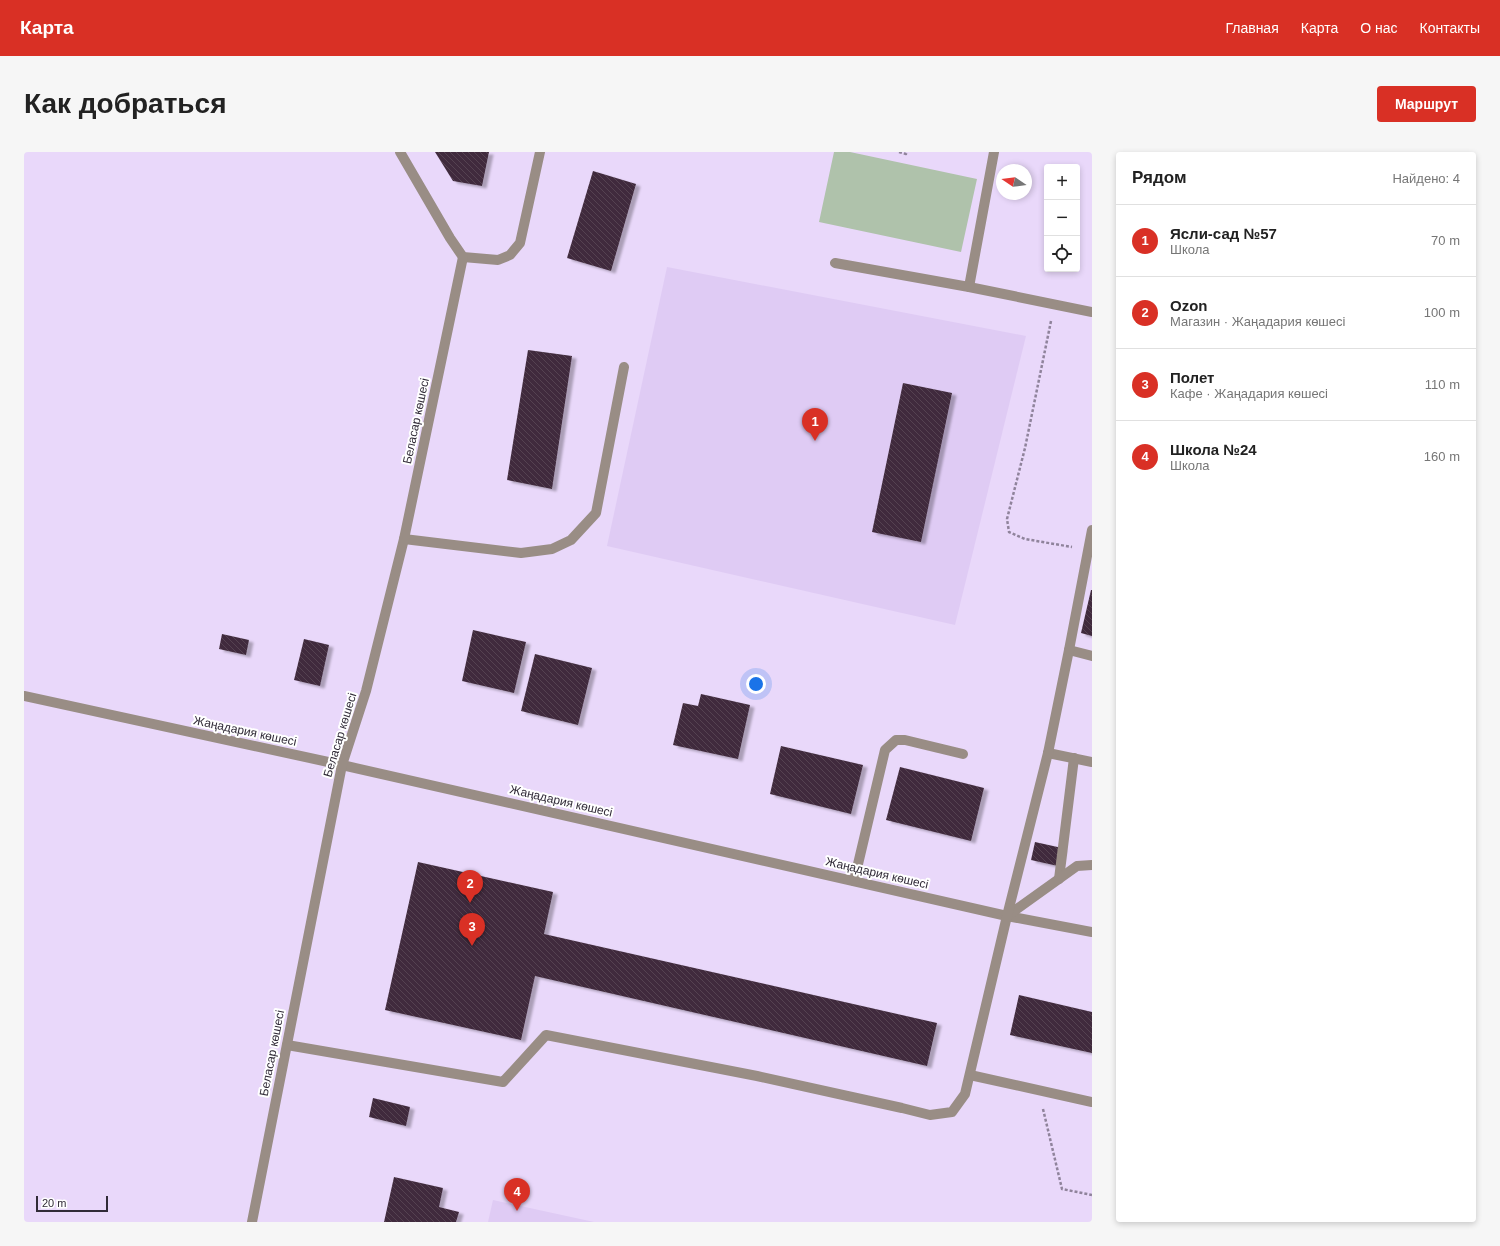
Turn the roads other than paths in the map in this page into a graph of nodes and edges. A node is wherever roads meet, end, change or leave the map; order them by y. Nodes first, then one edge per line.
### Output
1 (400, 152) edge
2 (540, 152) edge
3 (994, 152) edge
4 (463, 257) junction
5 (835, 263) dead end
6 (969, 287) junction
7 (1092, 312) edge
8 (624, 367) dead end
9 (1092, 530) edge
10 (404, 539) junction
11 (1089, 566) edge
12 (1069, 650) junction
13 (1092, 656) edge
14 (24, 696) edge
15 (1048, 753) junction
16 (963, 754) dead end
17 (1074, 758) junction
18 (1092, 762) edge
19 (342, 765) junction
20 (1092, 865) edge
21 (1059, 879) junction
22 (854, 881) junction
23 (1007, 916) junction
24 (1092, 932) edge
25 (287, 1045) junction
26 (970, 1075) junction
27 (1092, 1102) edge
28 (252, 1222) edge

1 - 4 street
2 - 4 street
3 - 6 street
4 - 10 street, Беласар көшесі
5 - 6 street
6 - 7 street
8 - 10 street
9 - 11 street
10 - 19 street, Беласар көшесі
11 - 12 street
12 - 13 street
12 - 15 street
14 - 19 street, Жаңадария көшесі
15 - 17 street
15 - 23 street
16 - 22 street
17 - 18 street
17 - 21 street
19 - 22 street, Жаңадария көшесі
19 - 25 street, Беласар көшесі
20 - 21 street
21 - 23 street
22 - 23 street, Жаңадария көшесі
23 - 24 street, Жаңадария көшесі
23 - 26 street
25 - 26 street
25 - 28 street, Беласар көшесі
26 - 27 street

